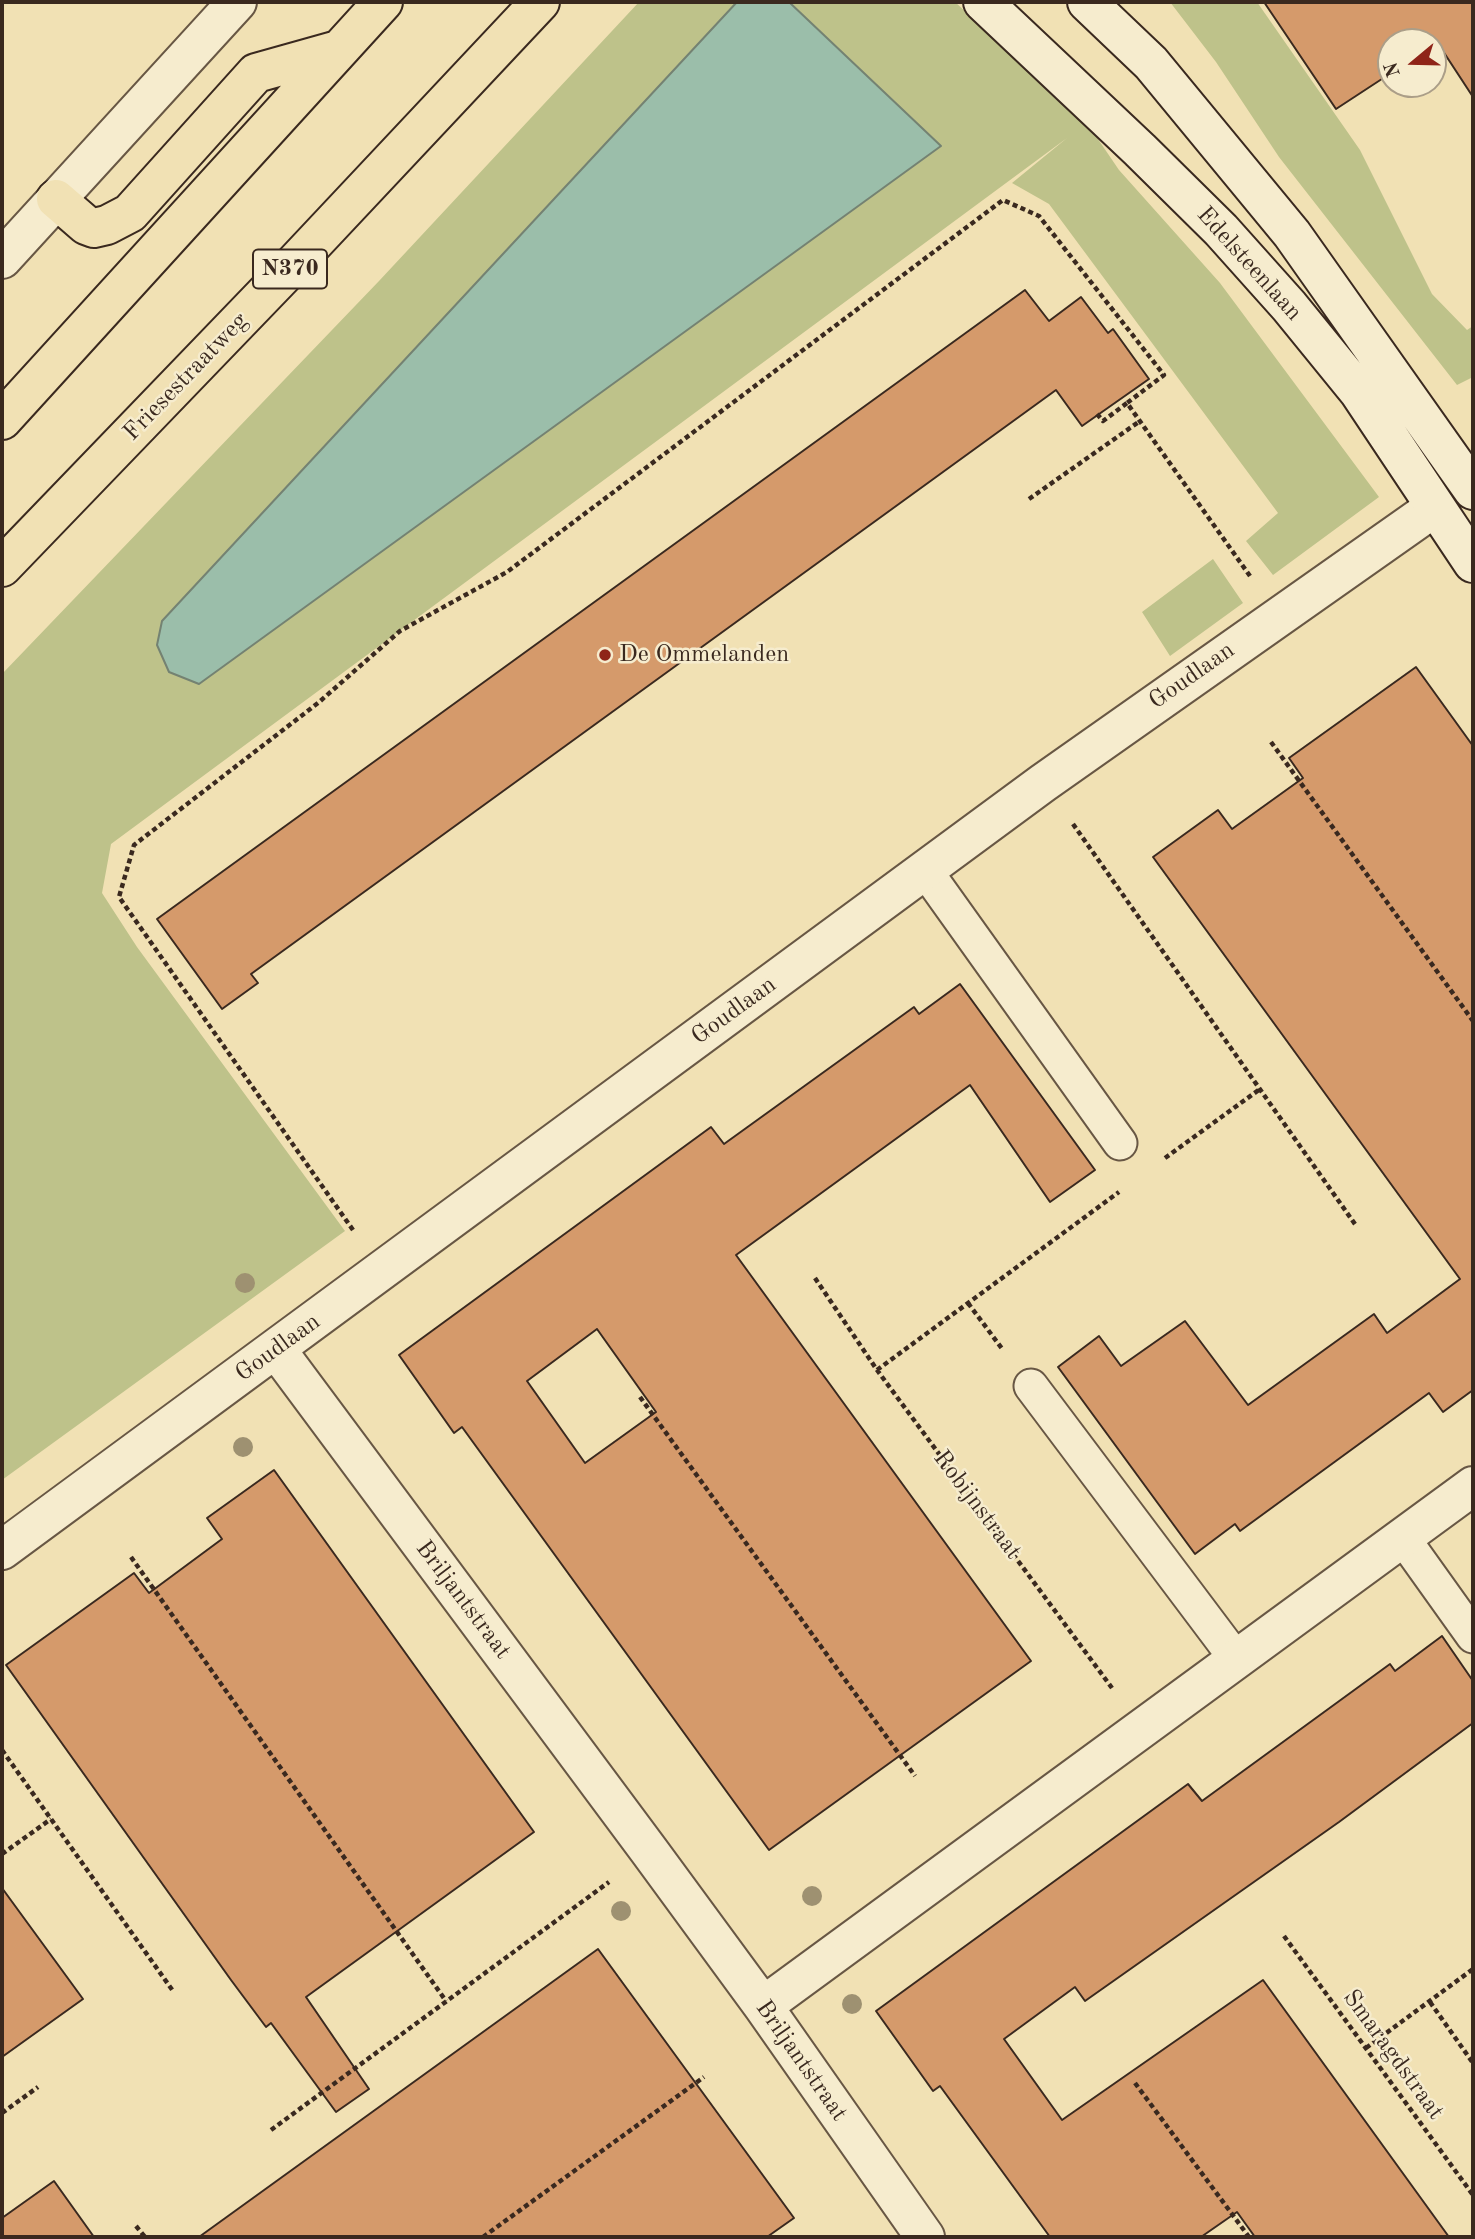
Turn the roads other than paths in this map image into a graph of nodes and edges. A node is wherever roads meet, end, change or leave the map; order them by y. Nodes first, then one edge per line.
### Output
1 (237, 2) edge
2 (383, 2) edge
3 (540, 2) edge
4 (983, 2) edge
5 (1087, 2) edge
6 (338, 50) junction
7 (56, 199) junction
8 (2, 259) edge
9 (2, 419) edge
10 (1472, 485) edge
11 (1435, 507) junction
12 (1473, 563) edge
13 (2, 567) edge
14 (925, 870) junction
15 (1120, 1143) dead end
16 (276, 1349) junction
17 (1031, 1386) road end
18 (1473, 1486) edge
19 (1403, 1538) junction
20 (2, 1550) edge
21 (1473, 1636) edge
22 (1237, 1660) junction
23 (763, 2006) junction
24 (925, 2237) edge

1 - 7 street
2 - 6 highway
3 - 13 highway, Friesestraatweg / N370
4 - 11 street, Edelsteenlaan
5 - 10 street, Edelsteenlaan
6 - 7 highway
6 - 9 highway
7 - 8 street
10 - 11 street, Goudlaan
11 - 12 street, Edelsteenlaan
11 - 14 street, Goudlaan
14 - 15 lane
14 - 16 street, Goudlaan
16 - 20 street, Goudlaan
16 - 23 street, Briljantstraat
17 - 22 lane
18 - 19 street
19 - 21 lane
19 - 22 street
22 - 23 street
23 - 24 street, Briljantstraat

